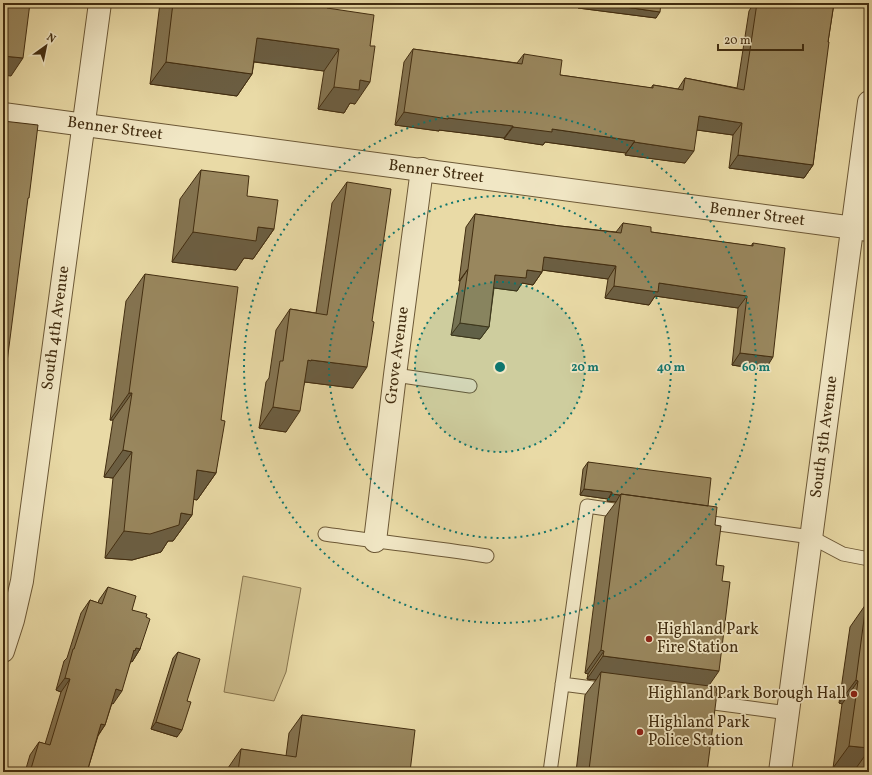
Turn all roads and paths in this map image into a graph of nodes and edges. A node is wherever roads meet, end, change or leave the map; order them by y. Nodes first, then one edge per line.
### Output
1 (100, 3) edge
2 (869, 102) edge
3 (3, 114) edge
4 (84, 125) junction
5 (422, 169) junction
6 (860, 228) edge
7 (395, 375) junction
8 (470, 386) dead end
9 (641, 514) edge
10 (687, 520) edge
11 (326, 534) dead end
12 (811, 537) junction
13 (375, 542) junction
14 (487, 556) dead end
15 (869, 559) edge
16 (3, 651) edge
17 (562, 684) junction
18 (617, 691) edge
19 (686, 700) edge
20 (788, 713) junction
21 (550, 772) edge
22 (780, 772) edge

1 - 4 street, South 4th Avenue
2 - 6 street, South 5th Avenue
3 - 4 street, Benner Street
4 - 5 street, Benner Street
4 - 16 street, South 4th Avenue
5 - 6 street, Benner Street
5 - 7 street, Grove Avenue
6 - 12 street, South 5th Avenue
7 - 8 lane
7 - 13 street, Grove Avenue
9 - 17 lane
10 - 12 lane
11 - 13 lane
12 - 15 lane
12 - 20 street, South 5th Avenue
13 - 14 lane
17 - 18 lane
17 - 21 lane
19 - 20 lane
20 - 22 street, South 5th Avenue

